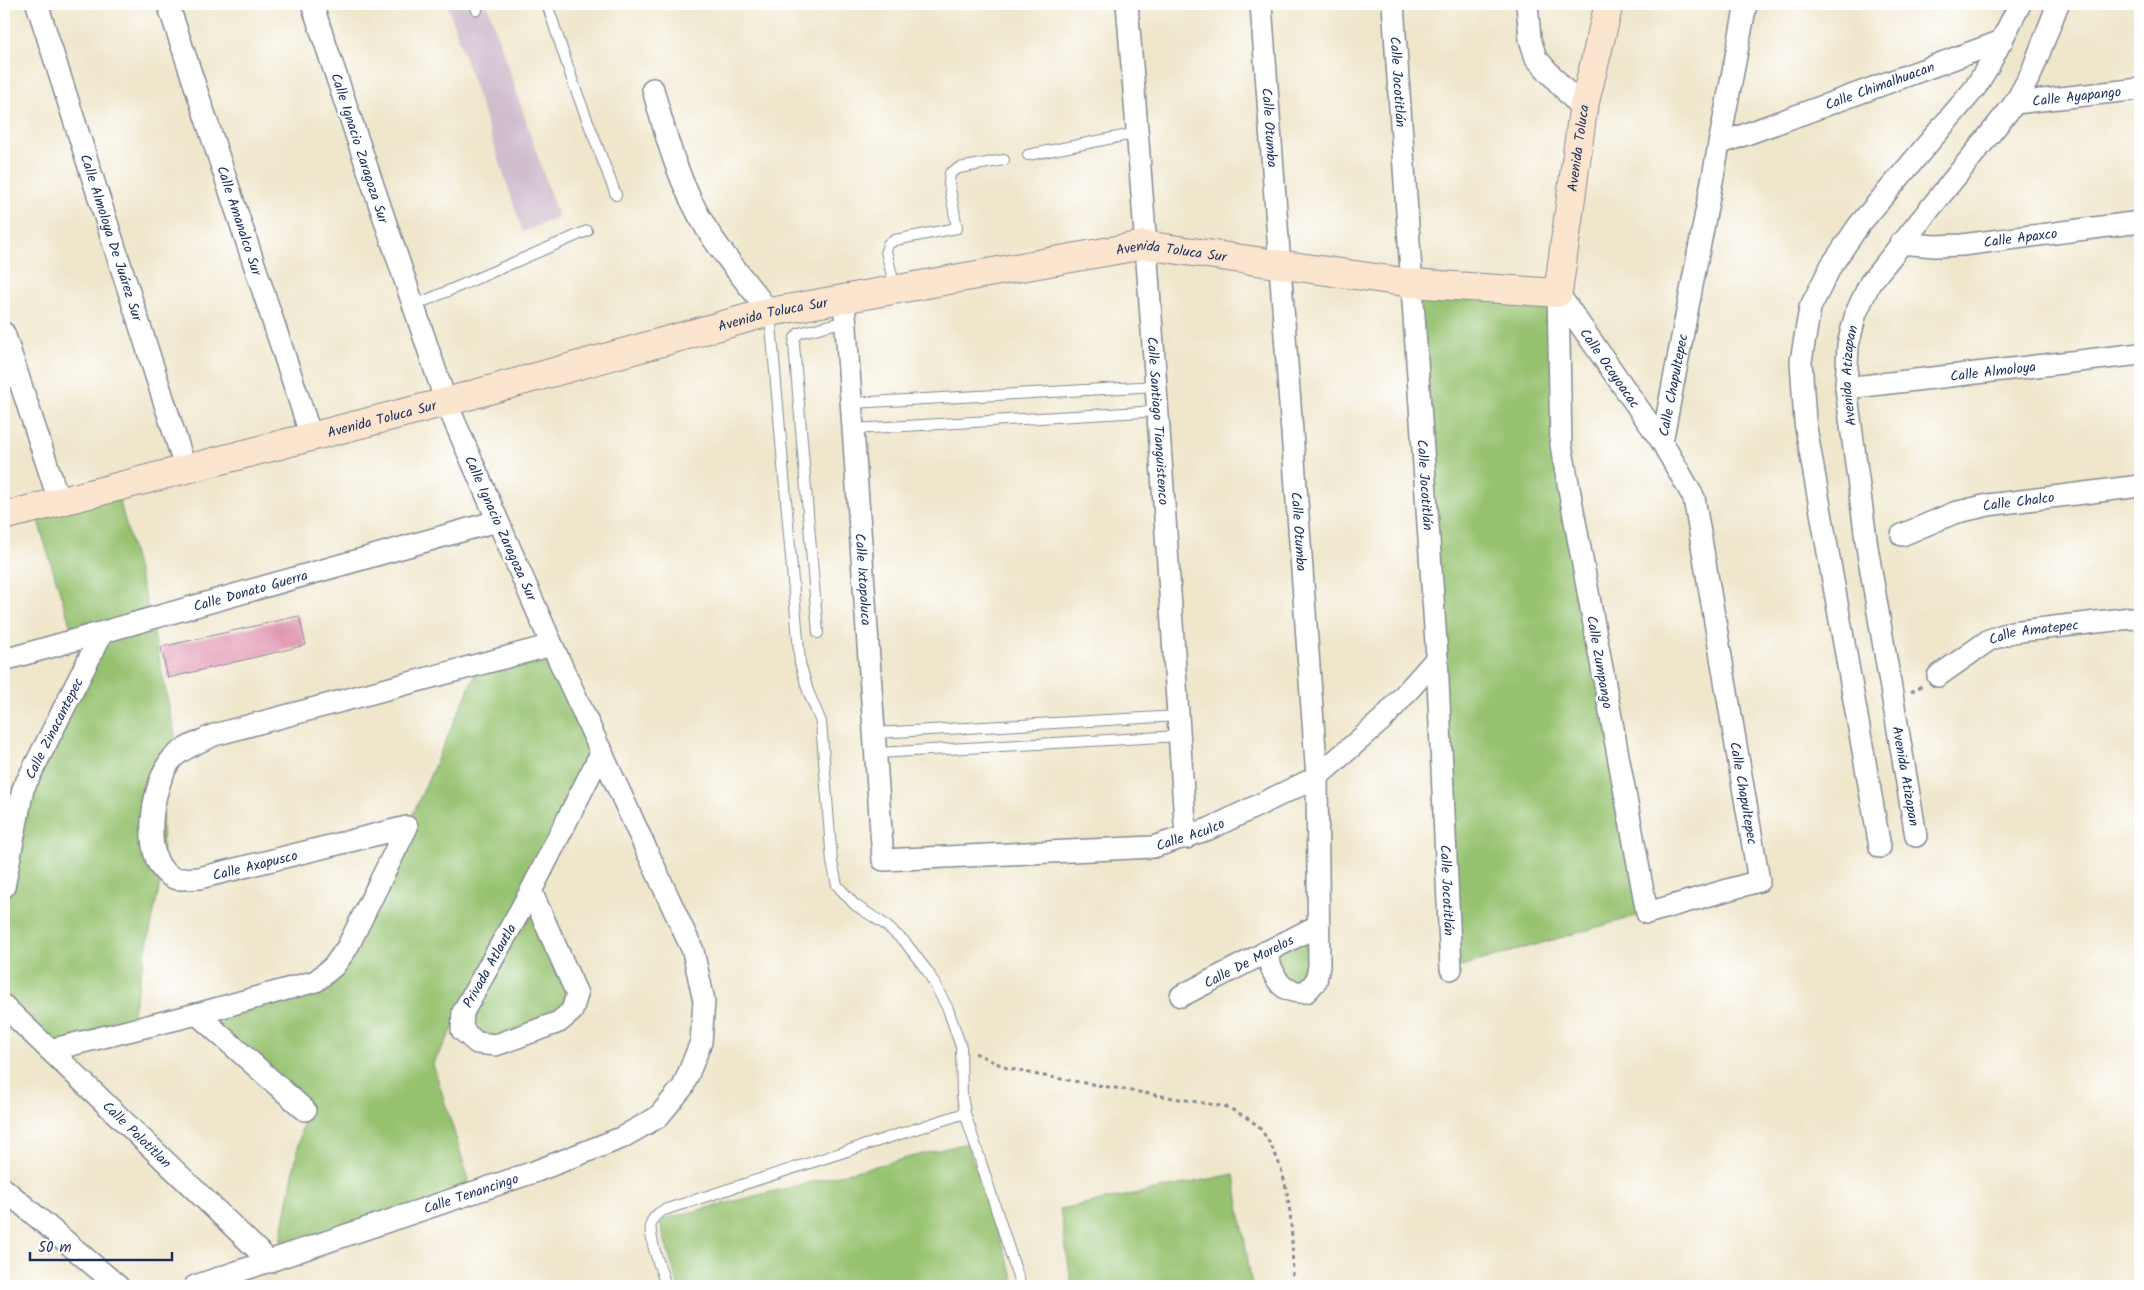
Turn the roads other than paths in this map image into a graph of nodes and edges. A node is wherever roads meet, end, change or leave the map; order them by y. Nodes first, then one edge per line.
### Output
1 (37, 4) edge
2 (168, 4) edge
3 (312, 4) edge
4 (547, 4) edge
5 (1127, 4) edge
6 (1261, 4) edge
7 (1392, 4) edge
8 (1526, 4) edge
9 (1609, 4) edge
10 (1746, 4) edge
11 (2020, 4) edge
12 (2058, 4) edge
13 (2002, 41) junction
14 (2140, 88) edge
15 (652, 89) dead end
16 (2015, 103) junction
17 (1583, 110) junction
18 (1138, 133) junction
19 (1719, 144) junction
20 (1028, 155) dead end
21 (1004, 160) dead end
22 (616, 195) dead end
23 (2140, 222) edge
24 (587, 231) dead end
25 (1900, 243) junction
26 (1144, 245) junction
27 (1279, 266) junction
28 (1411, 283) junction
29 (895, 288) junction
30 (1558, 293) junction
31 (413, 306) junction
32 (845, 310) junction
33 (770, 312) junction
34 (4, 333) edge
35 (2140, 354) edge
36 (1157, 386) junction
37 (1846, 388) junction
38 (446, 402) junction
39 (852, 404) junction
40 (1159, 411) junction
41 (854, 429) junction
42 (311, 436) junction
43 (1662, 442) junction
44 (186, 470) junction
45 (2140, 486) edge
46 (59, 501) junction
47 (4, 516) edge
48 (497, 521) junction
49 (1902, 535) dead end
50 (2140, 620) edge
51 (102, 633) junction
52 (818, 633) dead end
53 (552, 645) junction
54 (1437, 658) junction
55 (4, 660) edge
56 (1938, 676) road end
57 (1179, 726) junction
58 (876, 743) junction
59 (602, 751) junction
60 (1317, 777) junction
61 (13, 792) edge
62 (1916, 836) dead end
63 (1186, 838) junction
64 (1880, 847) dead end
65 (883, 860) joint
66 (1759, 881) joint
67 (4, 887) edge
68 (531, 891) junction
69 (1317, 926) junction
70 (1265, 952) junction
71 (1451, 969) dead end
72 (1181, 996) dead end
73 (4, 1006) edge
74 (197, 1014) junction
75 (701, 1042) joint
76 (50, 1050) junction
77 (305, 1110) dead end
78 (965, 1112) junction
79 (4, 1189) edge
80 (270, 1262) junction
81 (118, 1286) edge
82 (195, 1286) edge
83 (666, 1286) edge
84 (1021, 1286) edge

1 - 44 street, Calle Almoloya De Juárez Sur
2 - 42 street, Calle Amanalco Sur
3 - 31 street, Calle Ignacio Zaragoza Sur
4 - 22 lane
5 - 18 street, Calle Santiago Tianguistenco
6 - 27 street, Calle Otumba
7 - 28 street, Calle Jocotitlán
8 - 17 street
9 - 17 street, Avenida Toluca
10 - 19 street, Calle Chapultepec
11 - 13 street
12 - 16 street, Avenida Atizapan
13 - 19 street, Calle Chimalhuacan
13 - 64 street
14 - 16 street, Calle Ayapango
15 - 33 street
16 - 25 street, Avenida Atizapan
17 - 30 street, Avenida Toluca
18 - 20 lane
18 - 26 street, Calle Santiago Tianguistenco
19 - 43 street, Calle Chapultepec
21 - 29 lane
23 - 25 street, Calle Apaxco
24 - 31 lane
25 - 37 street, Avenida Atizapan
26 - 27 street, Avenida Toluca Sur
26 - 29 street, Avenida Toluca Sur
26 - 36 street, Calle Santiago Tianguistenco
27 - 28 street, Avenida Toluca Sur
27 - 60 street, Calle Otumba
28 - 30 street, Avenida Toluca Sur
28 - 54 street, Calle Jocotitlán
29 - 32 street, Avenida Toluca Sur
30 - 43 street, Calle Ocoyoacac
30 - 66 street, Calle Zumpango
31 - 38 street, Calle Ignacio Zaragoza Sur
32 - 33 street, Avenida Toluca Sur
32 - 39 street, Calle Ixtapaluca
32 - 52 lane
33 - 38 street, Avenida Toluca Sur
33 - 78 lane
34 - 46 street
35 - 37 street, Calle Almoloya
36 - 39 lane
36 - 40 street, Calle Santiago Tianguistenco
37 - 62 street, Avenida Atizapan
38 - 42 street, Avenida Toluca Sur
38 - 48 street, Calle Ignacio Zaragoza Sur
39 - 41 street, Calle Ixtapaluca
40 - 41 lane
40 - 57 street, Calle Santiago Tianguistenco
41 - 58 street, Calle Ixtapaluca
42 - 44 street, Avenida Toluca Sur
43 - 66 street, Calle Chapultepec
44 - 46 street, Avenida Toluca Sur
45 - 49 street, Calle Chalco
46 - 47 street, Avenida Toluca Sur
48 - 51 street, Calle Donato Guerra
48 - 53 street, Calle Ignacio Zaragoza Sur
50 - 56 street, Calle Amatepec
51 - 55 street, Calle Donato Guerra
51 - 61 street, Calle Zinacantepec
53 - 59 street, Calle Ignacio Zaragoza Sur
53 - 74 street, Calle Axapusco
54 - 60 street, Calle Aculco
54 - 71 street, Calle Jocotitlán
57 - 58 lane
57 - 58 lane
57 - 63 street, Calle Santiago Tianguistenco
58 - 65 street, Calle Ixtapaluca
59 - 68 street, Privada Atlautla
59 - 75 street, Calle Ignacio Zaragoza Sur
60 - 63 street, Calle Aculco
60 - 69 street, Calle Otumba
61 - 67 street, Calle Zinacantepec
63 - 65 street, Calle Aculco
68 - 68 street, Privada Atlautla
69 - 70 street, Calle De Morelos
69 - 70 street, Calle Otumba
70 - 72 street, Calle De Morelos
73 - 76 street, Calle Polotitlan
74 - 76 street, Calle Axapusco
74 - 77 street
75 - 80 street, Calle Tenancingo
76 - 80 street, Calle Polotitlan
78 - 83 lane
78 - 84 lane
79 - 81 street
80 - 82 street, Calle Tenancingo

